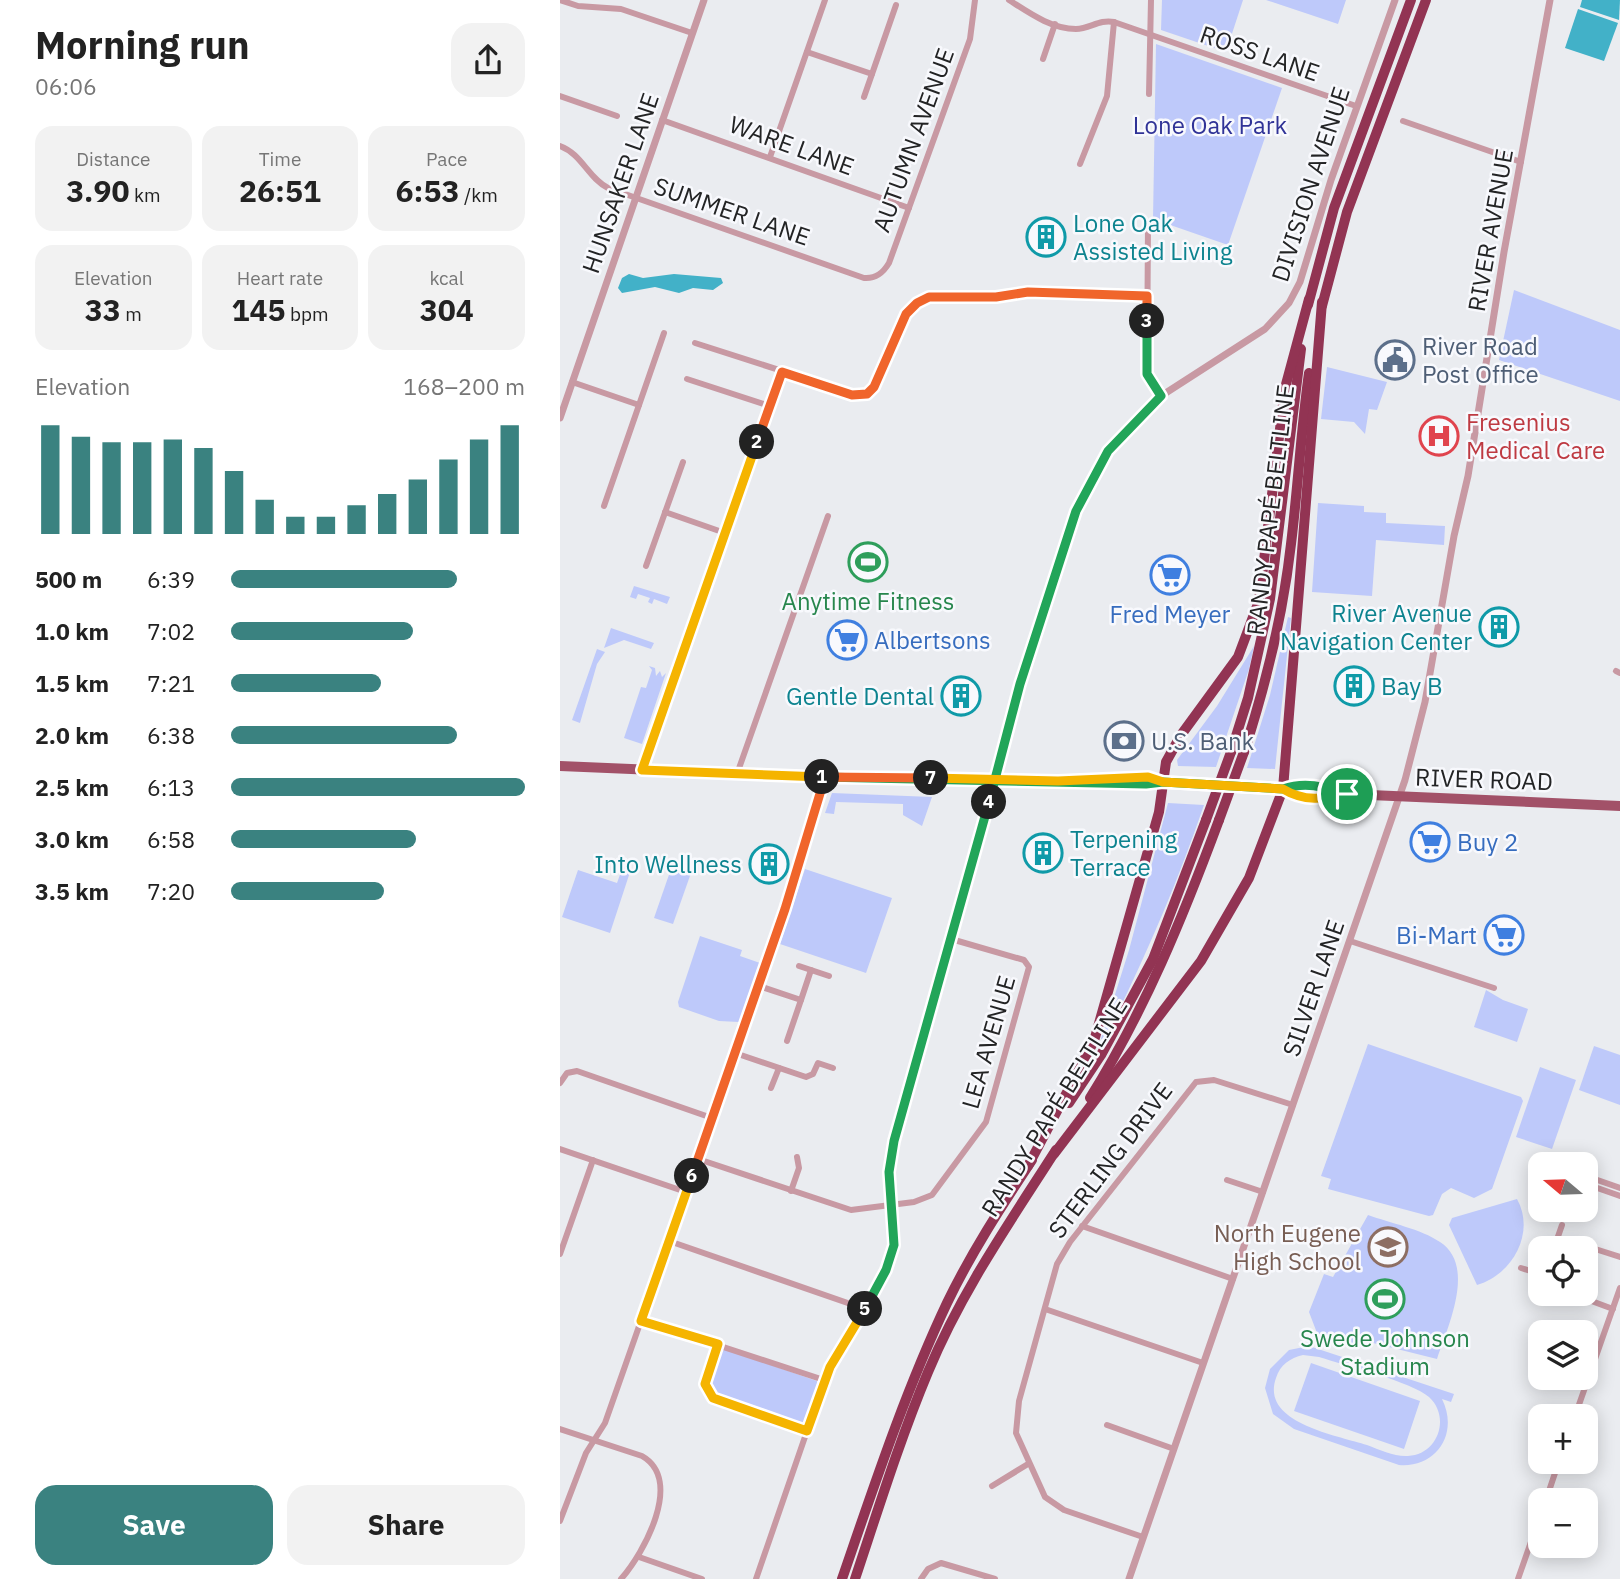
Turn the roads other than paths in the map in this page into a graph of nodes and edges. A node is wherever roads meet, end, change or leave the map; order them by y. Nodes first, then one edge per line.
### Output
1 (704, 0) edge
2 (825, 0) edge
3 (975, 0) edge
4 (1009, 0) edge
5 (1151, 0) edge
6 (1395, 0) edge
7 (1411, 0) edge
8 (1426, 0) edge
9 (1550, 0) edge
10 (560, 1) edge
11 (896, 5) dead end
12 (1114, 22) junction
13 (1055, 24) junction
14 (692, 33) junction
15 (1151, 35) junction
16 (807, 52) junction
17 (1043, 59) dead end
18 (872, 74) junction
19 (1149, 94) dead end
20 (560, 96) edge
21 (864, 97) dead end
22 (1356, 106) junction
23 (617, 116) dead end
24 (662, 120) junction
25 (1403, 121) dead end
26 (560, 146) edge
27 (770, 158) junction
28 (1521, 162) junction
29 (1080, 164) dead end
30 (636, 198) junction
31 (909, 208) junction
32 (1148, 225) dead end
33 (864, 278) joint
34 (1147, 296) junction
35 (1309, 299) junction
36 (1322, 302) junction
37 (664, 333) dead end
38 (695, 343) dead end
39 (782, 372) junction
40 (687, 379) dead end
41 (572, 382) junction
42 (1161, 396) junction
43 (639, 405) junction
44 (770, 406) junction
45 (560, 418) edge
46 (682, 462) dead end
47 (604, 506) dead end
48 (665, 512) junction
49 (828, 516) dead end
50 (725, 533) junction
51 (646, 566) dead end
52 (560, 766) edge
53 (642, 770) junction
54 (737, 774) junction
55 (825, 777) junction
56 (995, 780) junction
57 (1163, 782) junction
58 (1283, 789) junction
59 (1401, 796) junction
60 (1620, 806) edge
61 (951, 939) junction
62 (1350, 941) junction
63 (799, 966) dead end
64 (811, 970) junction
65 (829, 976) dead end
66 (759, 986) junction
67 (1494, 988) dead end
68 (801, 1000) junction
69 (787, 1041) dead end
70 (735, 1053) junction
71 (779, 1068) junction
72 (834, 1068) dead end
73 (560, 1083) edge
74 (771, 1088) dead end
75 (1293, 1105) junction
76 (712, 1118) junction
77 (560, 1149) edge
78 (1054, 1154) junction
79 (797, 1157) dead end
80 (698, 1159) junction
81 (593, 1160) junction
82 (1028, 1166) junction
83 (1227, 1180) dead end
84 (1598, 1180) edge
85 (1598, 1188) edge
86 (1620, 1188) edge
87 (791, 1191) junction
88 (686, 1192) junction
89 (1263, 1192) junction
90 (1620, 1196) edge
91 (891, 1206) junction
92 (1562, 1224) dead end
93 (1083, 1226) junction
94 (1558, 1236) edge
95 (669, 1241) junction
96 (1598, 1250) edge
97 (560, 1254) edge
98 (1620, 1257) edge
99 (1521, 1268) dead end
100 (1528, 1270) edge
101 (1233, 1279) junction
102 (1620, 1288) edge
103 (1598, 1304) edge
104 (865, 1309) junction
105 (1045, 1309) junction
106 (1613, 1310) junction
107 (641, 1321) junction
108 (718, 1344) junction
109 (1203, 1363) junction
110 (824, 1380) junction
111 (1580, 1404) edge
112 (1107, 1425) dead end
113 (560, 1429) edge
114 (807, 1431) junction
115 (593, 1441) junction
116 (1174, 1449) junction
117 (1028, 1464) junction
118 (992, 1486) dead end
119 (560, 1521) edge
120 (1143, 1537) junction
121 (1528, 1550) edge
122 (639, 1557) junction
123 (621, 1579) edge
124 (702, 1579) edge
125 (756, 1579) edge
126 (842, 1579) edge
127 (855, 1579) edge
128 (921, 1579) edge
129 (995, 1579) edge
130 (1129, 1579) edge
131 (1518, 1579) edge

1 - 14 street, HUNSAKER LANE
2 - 16 street
3 - 31 street, AUTUMN AVENUE
4 - 13 street
5 - 15 street
6 - 22 street, DIVISION AVENUE
7 - 35 highway, RANDY PAPÉ BELTLINE
8 - 36 highway, RANDY PAPÉ BELTLINE
9 - 28 street, RIVER AVENUE
10 - 14 street
11 - 18 street
12 - 13 street
12 - 15 street, ROSS LANE
12 - 29 street
13 - 17 street
14 - 24 street, HUNSAKER LANE
15 - 19 street
15 - 22 street, ROSS LANE
16 - 18 street
16 - 27 street
18 - 21 street
20 - 23 street
22 - 42 street, DIVISION AVENUE
24 - 27 street, WARE LANE
24 - 30 street, HUNSAKER LANE
25 - 28 street
26 - 30 street, SUMMER LANE
27 - 31 street, WARE LANE
28 - 59 street, RIVER AVENUE
30 - 33 street, SUMMER LANE
30 - 41 street, HUNSAKER LANE
31 - 33 street, AUTUMN AVENUE
32 - 34 street
34 - 39 street
34 - 42 street
35 - 57 highway
35 - 82 highway, RANDY PAPÉ BELTLINE, bridge
36 - 58 highway
36 - 78 highway, RANDY PAPÉ BELTLINE, bridge
37 - 43 street
38 - 39 street
39 - 44 street
40 - 44 street
41 - 43 street
41 - 45 street, HUNSAKER LANE
42 - 56 street, DIVISION AVENUE
43 - 47 street
44 - 50 street
46 - 48 street
48 - 50 street
48 - 51 street
49 - 54 street
50 - 53 street
52 - 53 main road
53 - 54 main road
54 - 55 main road
55 - 56 main road
55 - 66 street
56 - 57 main road, RIVER ROAD
56 - 61 street
57 - 58 main road, RIVER ROAD
57 - 82 highway
58 - 59 main road, RIVER ROAD
58 - 78 highway
59 - 60 main road, RIVER ROAD
59 - 62 street, SILVER LANE
61 - 91 street
61 - 91 street, LEA AVENUE
62 - 67 street
62 - 75 street, SILVER LANE
63 - 64 street
64 - 65 street
64 - 68 street
66 - 68 street
66 - 70 street
68 - 69 street
70 - 71 street
70 - 76 street
71 - 72 street
71 - 74 street
73 - 76 street
75 - 89 street, SILVER LANE
75 - 93 street, STERLING DRIVE
76 - 80 street
77 - 81 street
78 - 127 highway, RANDY PAPÉ BELTLINE
79 - 87 street
80 - 87 street, LEA AVENUE
80 - 88 street
81 - 88 street
81 - 97 street
82 - 126 highway, RANDY PAPÉ BELTLINE
83 - 89 street
84 - 86 street
85 - 90 street
87 - 91 street, LEA AVENUE
88 - 95 street
89 - 101 street, SILVER LANE
91 - 104 street
92 - 94 street
93 - 101 street
93 - 105 street, STERLING DRIVE
95 - 104 street
95 - 107 street
96 - 98 street
99 - 100 street
101 - 109 street, SILVER LANE
102 - 106 street
103 - 106 street
104 - 110 street
105 - 109 street
105 - 117 street, STERLING DRIVE
106 - 111 street
107 - 108 street
107 - 115 street
108 - 110 street
108 - 114 street
109 - 116 street, SILVER LANE
110 - 114 street
112 - 116 street
113 - 115 street
114 - 125 street
115 - 119 street
115 - 122 street
116 - 120 street, SILVER LANE
117 - 118 street
117 - 120 street, STERLING DRIVE
120 - 130 street, SILVER LANE
121 - 131 street
122 - 123 street
122 - 124 street
128 - 129 street

